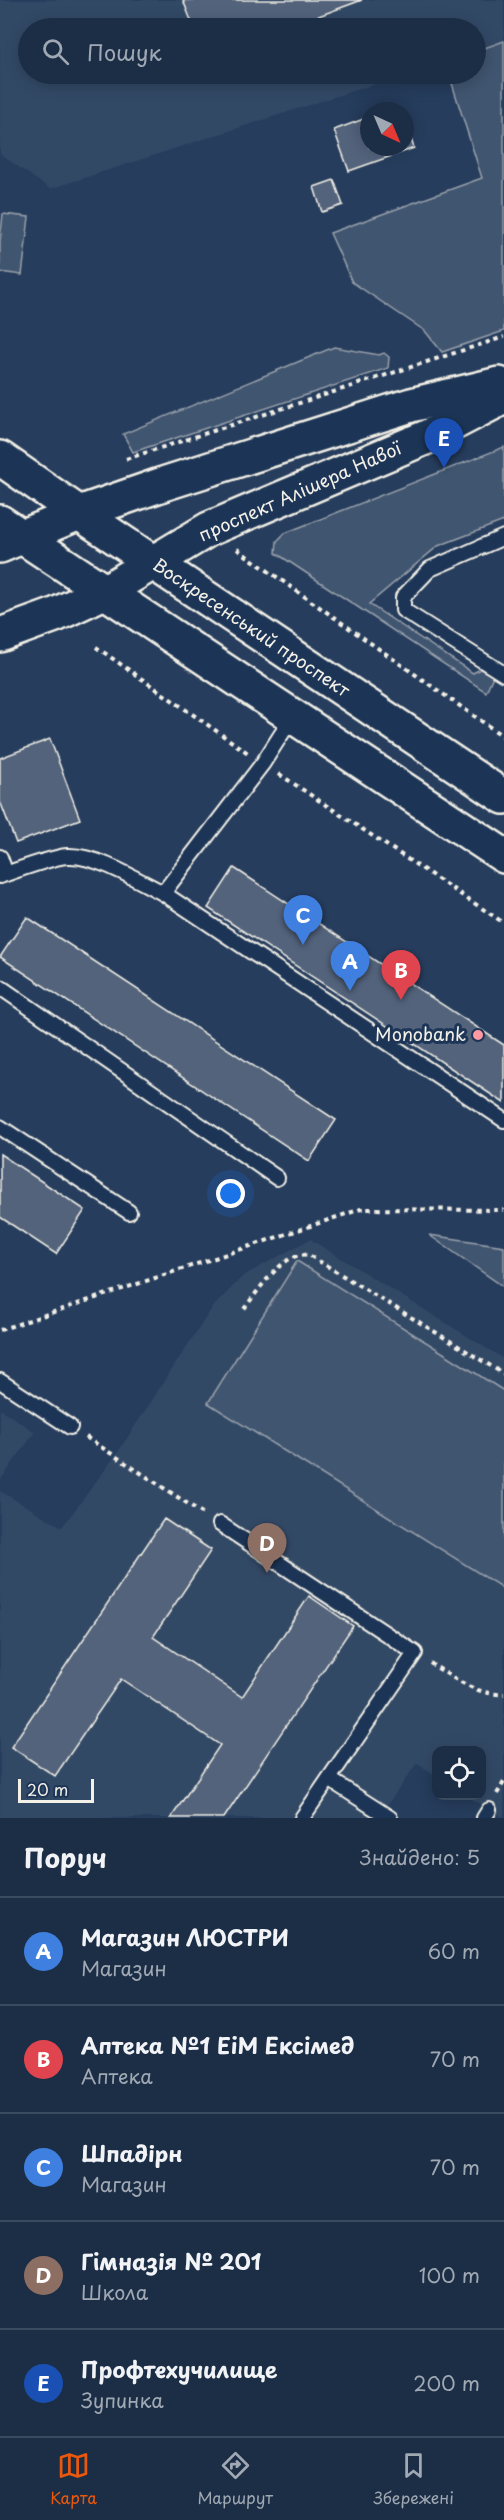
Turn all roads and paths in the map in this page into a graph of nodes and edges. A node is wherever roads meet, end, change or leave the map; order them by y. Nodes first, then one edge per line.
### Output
1 (504, 337) edge
2 (504, 383) edge
3 (504, 397) edge
4 (0, 458) edge
5 (126, 459) dead end
6 (79, 513) junction
7 (209, 529) junction
8 (7, 535) edge
9 (504, 537) edge
10 (153, 562) junction
11 (106, 591) junction
12 (0, 635) edge
13 (96, 647) dead end
14 (504, 674) edge
15 (293, 716) junction
16 (504, 737) edge
17 (263, 764) junction
18 (504, 797) edge
19 (504, 856) edge
20 (0, 857) edge
21 (3, 875) edge
22 (163, 893) junction
23 (504, 923) edge
24 (0, 987) edge
25 (504, 1120) edge
26 (0, 1127) edge
27 (278, 1178) dead end
28 (504, 1210) edge
29 (129, 1212) dead end
30 (244, 1309) dead end
31 (0, 1330) edge
32 (504, 1374) edge
33 (0, 1381) edge
34 (70, 1427) joint
35 (219, 1524) joint
36 (435, 1666) dead end
37 (504, 1694) edge
38 (329, 1779) junction
39 (302, 1818) edge
40 (390, 1818) edge

1 - 5 path
2 - 6 main road, проспект Алішера Навої
3 - 7 main road, проспект Алішера Навої
4 - 6 main road, Воскресенський проспект
6 - 8 main road, проспект Алішера Навої
6 - 10 main road, Воскресенський проспект
7 - 10 main road, проспект Алішера Навої
7 - 16 path
8 - 11 main road
9 - 14 lane
10 - 11 main road, проспект Алішера Навої
10 - 18 main road, Воскресенський проспект
11 - 12 main road, проспект Алішера Навої
11 - 15 main road
13 - 17 path
15 - 17 lane
15 - 19 main road
17 - 22 lane
17 - 23 path
20 - 21 lane
21 - 22 lane
22 - 25 lane
24 - 27 lane
26 - 29 lane
28 - 31 path
30 - 32 path
33 - 34 lane
34 - 35 path
35 - 38 lane
36 - 37 path
38 - 39 lane
38 - 40 lane

